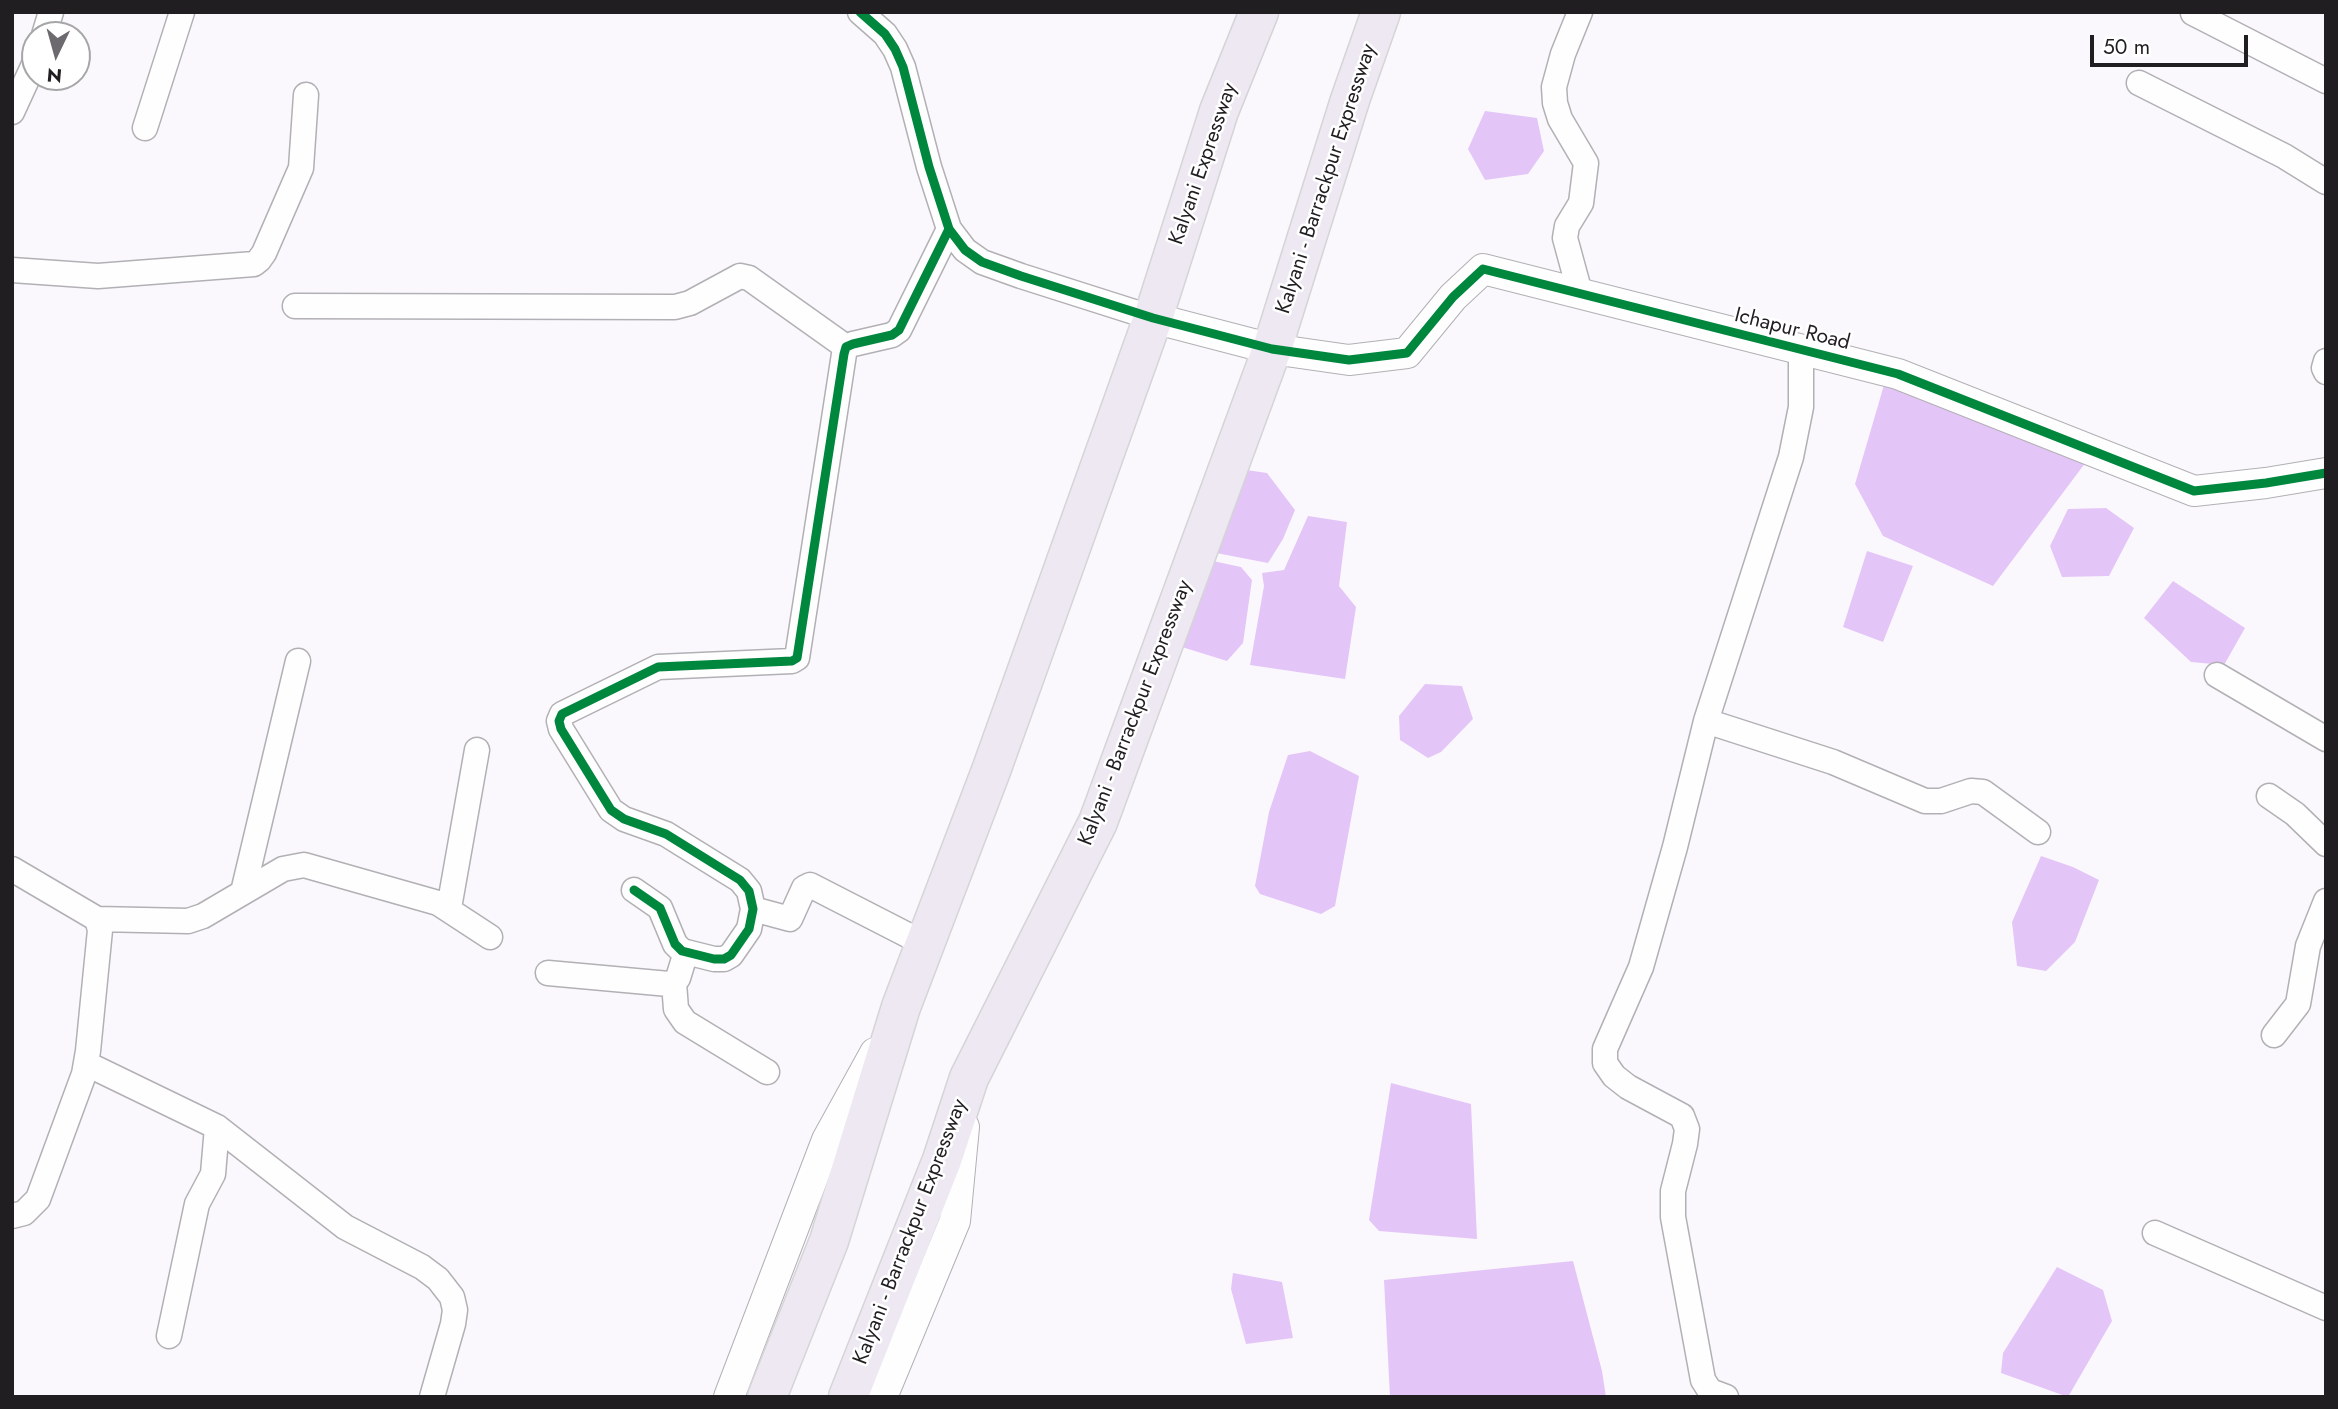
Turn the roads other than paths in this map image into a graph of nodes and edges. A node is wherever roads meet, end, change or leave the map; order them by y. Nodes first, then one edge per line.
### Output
1 (183, 12) edge
2 (860, 12) edge
3 (1259, 12) edge
4 (1381, 12) edge
5 (1580, 12) edge
6 (2193, 13) edge
7 (2326, 80) edge
8 (2139, 83) dead end
9 (22, 91) edge
10 (306, 95) dead end
11 (12, 112) edge
12 (145, 128) dead end
13 (2326, 182) edge
14 (949, 229) junction
15 (12, 270) edge
16 (1580, 293) junction
17 (295, 306) dead end
18 (1153, 318) junction
19 (846, 347) junction
20 (1272, 349) junction
21 (1801, 351) junction
22 (2326, 360) edge
23 (2326, 372) edge
24 (2326, 473) edge
25 (298, 661) dead end
26 (2217, 675) dead end
27 (1706, 720) junction
28 (2326, 739) edge
29 (477, 750) dead end
30 (2269, 796) dead end
31 (2038, 832) dead end
32 (2326, 844) edge
33 (12, 869) edge
34 (634, 890) dead end
35 (243, 892) junction
36 (2326, 901) edge
37 (449, 908) junction
38 (752, 909) junction
39 (97, 919) junction
40 (490, 937) dead end
41 (925, 944) junction
42 (686, 952) junction
43 (548, 973) dead end
44 (674, 983) junction
45 (901, 1007) junction
46 (2274, 1035) dead end
47 (87, 1065) junction
48 (767, 1072) dead end
49 (969, 1078) junction
50 (217, 1127) junction
51 (12, 1216) edge
52 (2155, 1233) dead end
53 (2326, 1308) edge
54 (169, 1336) dead end
55 (432, 1397) edge
56 (729, 1397) edge
57 (767, 1397) edge
58 (848, 1397) edge
59 (882, 1397) edge
60 (1726, 1397) edge

1 - 12 street
2 - 14 street
3 - 18 highway, Kalyani Expressway
4 - 20 highway, Kalyani - Barrackpur Expressway
5 - 16 street
6 - 7 street
8 - 13 street
9 - 11 street
10 - 15 street
14 - 18 street
14 - 19 street
16 - 20 street, Ichapur Road
16 - 21 street, Ichapur Road
17 - 19 street
18 - 20 street
18 - 41 highway
19 - 38 street
20 - 49 highway, Kalyani - Barrackpur Expressway
21 - 24 street, Ichapur Road
21 - 27 street
22 - 23 street
25 - 35 street
26 - 28 street
27 - 31 street
27 - 60 street
29 - 37 street
30 - 32 street
33 - 39 street
34 - 42 street
35 - 37 street
35 - 39 street
36 - 46 street
37 - 40 street
38 - 41 street
38 - 42 street
39 - 47 street
41 - 45 highway
42 - 44 street
43 - 44 street
44 - 48 street
45 - 56 street
45 - 57 highway
47 - 50 street
47 - 51 street
49 - 58 highway, Kalyani - Barrackpur Expressway
49 - 59 street
50 - 54 street
50 - 55 street
52 - 53 street

